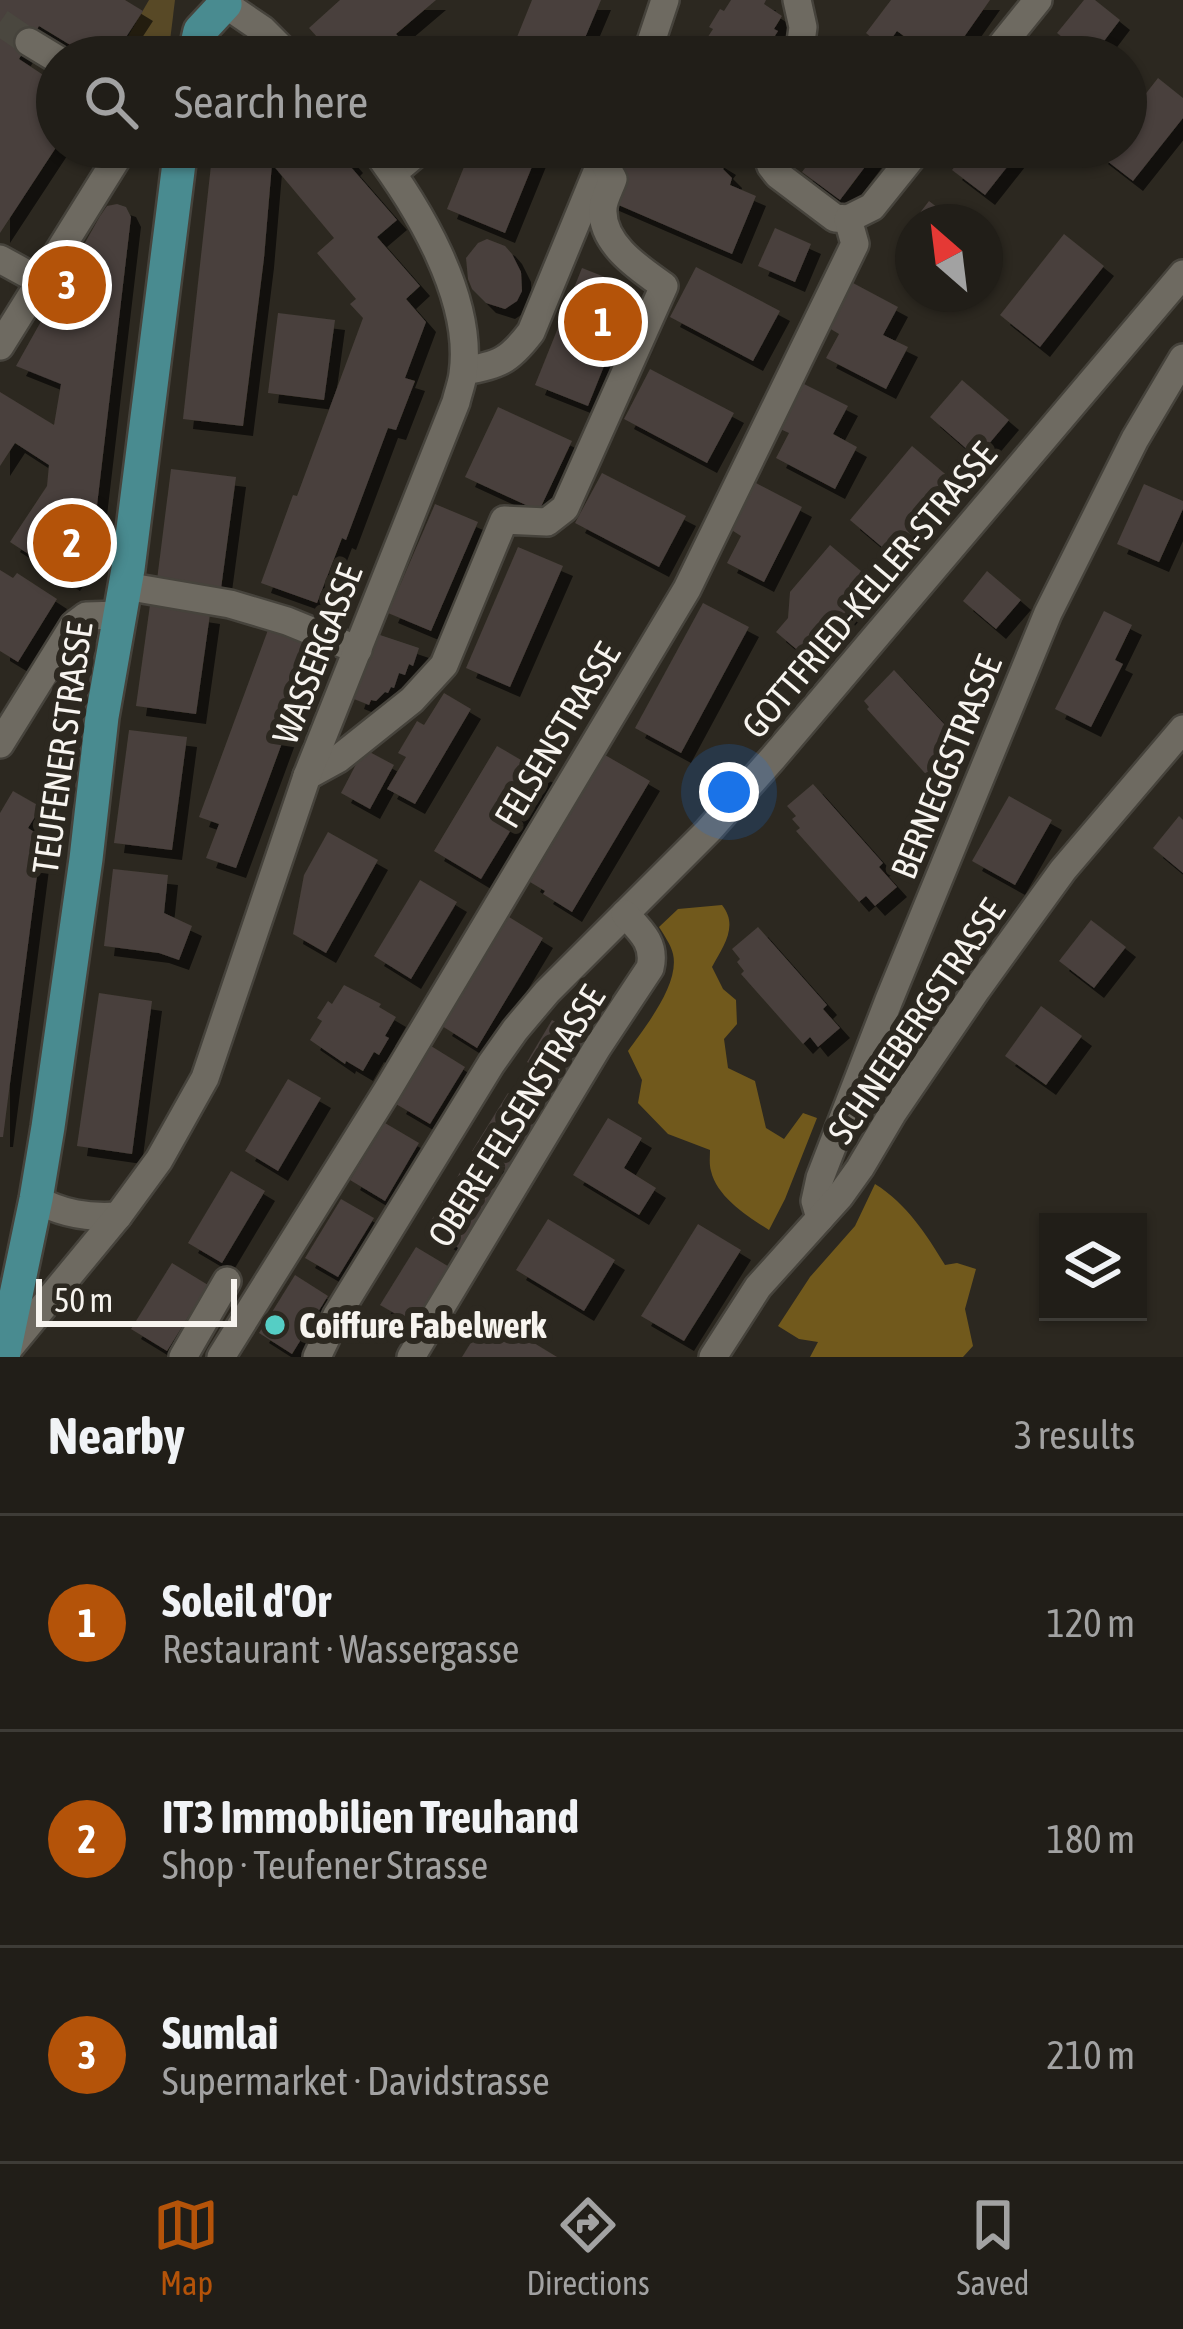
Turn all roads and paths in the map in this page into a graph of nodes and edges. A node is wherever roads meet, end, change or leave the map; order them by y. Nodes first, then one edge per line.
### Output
1 (664, 0) edge
2 (797, 0) edge
3 (1038, 0) edge
4 (228, 1) edge
5 (199, 36) edge
6 (269, 36) edge
7 (653, 36) edge
8 (802, 36) edge
9 (1009, 36) edge
10 (29, 42) tunnel mouth
11 (36, 46) edge
12 (111, 168) edge
13 (178, 168) edge
14 (388, 168) edge
15 (398, 168) edge
16 (598, 168) edge
17 (609, 168) edge
18 (773, 168) edge
19 (903, 168) edge
20 (392, 173) junction
21 (848, 219) junction
22 (0, 259) edge
23 (1183, 274) edge
24 (40, 281) junction
25 (0, 346) edge
26 (1183, 358) edge
27 (464, 371) junction
28 (123, 600) junction
29 (358, 650) junction
30 (1183, 729) edge
31 (0, 744) edge
32 (308, 776) junction
33 (625, 914) junction
34 (36, 1199) junction
35 (118, 1216) junction
36 (820, 1218) junction
37 (227, 1281) dead end
38 (6, 1300) edge
39 (2, 1356) edge
40 (183, 1357) edge
41 (221, 1357) edge
42 (317, 1357) edge
43 (411, 1357) edge
44 (713, 1357) edge

1 - 7 street
2 - 8 street
3 - 9 street
4 - 5 main road
4 - 6 street
10 - 11 street
12 - 24 street
13 - 28 main road, TEUFENER STRASSE
14 - 20 street
15 - 20 street
16 - 27 street
17 - 32 street
18 - 21 street
19 - 21 street
20 - 27 street
21 - 41 street, FELSENSTRASSE
22 - 24 street
23 - 33 street, GOTTFRIED-KELLER-STRASSE
24 - 25 street
26 - 36 street, BERNEGGSTRASSE
27 - 29 street, WASSERGASSE
28 - 29 street
28 - 31 street
28 - 34 main road, TEUFENER STRASSE
29 - 32 street, WASSERGASSE
30 - 36 street, SCHNEEBERGSTRASSE
32 - 35 street, WASSERGASSE
33 - 42 street, GOTTFRIED-KELLER-STRASSE
33 - 43 street, OBERE FELSENSTRASSE
34 - 35 street
34 - 38 main road, TEUFENER STRASSE
35 - 39 street, WASSERGASSE
36 - 44 street, SCHNEEBERGSTRASSE
37 - 40 street
38 - 39 main road, TEUFENER STRASSE

